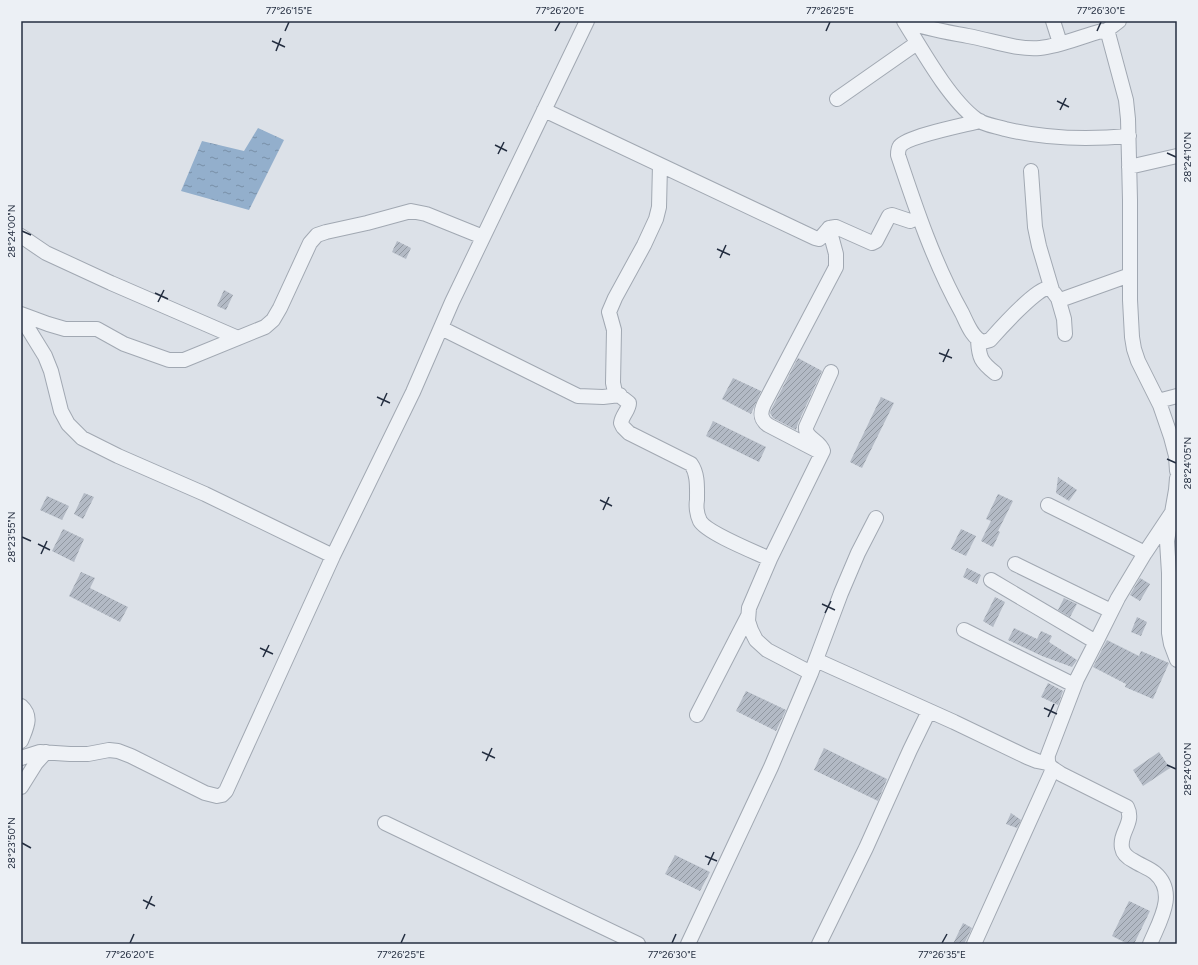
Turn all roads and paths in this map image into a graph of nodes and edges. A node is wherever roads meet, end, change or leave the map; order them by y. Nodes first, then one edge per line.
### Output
1 (587, 21) edge
2 (905, 21) edge
3 (1053, 21) edge
4 (1119, 21) edge
5 (1106, 31) junction
6 (917, 43) junction
7 (1060, 44) junction
8 (837, 99) dead end
9 (544, 110) junction
10 (980, 121) junction
11 (1129, 136) junction
12 (1177, 156) edge
13 (660, 164) junction
14 (1129, 167) junction
15 (1030, 171) dead end
16 (919, 217) junction
17 (829, 228) junction
18 (21, 236) edge
19 (483, 237) junction
20 (1130, 275) junction
21 (1055, 294) junction
22 (21, 314) edge
23 (21, 317) edge
24 (441, 328) junction
25 (1065, 334) dead end
26 (238, 338) junction
27 (978, 340) junction
28 (831, 372) dead end
29 (995, 373) dead end
30 (620, 395) junction
31 (1177, 396) edge
32 (1158, 401) junction
33 (822, 453) junction
34 (1177, 471) edge
35 (1177, 478) edge
36 (1048, 505) dead end
37 (1171, 514) junction
38 (876, 518) dead end
39 (1144, 553) junction
40 (333, 556) junction
41 (770, 559) junction
42 (1015, 564) dead end
43 (991, 580) dead end
44 (1173, 583) edge
45 (1105, 608) dead end
46 (748, 616) junction
47 (964, 630) dead end
48 (1096, 642) junction
49 (1177, 660) edge
50 (814, 667) junction
51 (1074, 685) junction
52 (21, 706) edge
53 (929, 711) junction
54 (697, 715) dead end
55 (21, 742) edge
56 (46, 752) junction
57 (21, 758) edge
58 (1050, 766) junction
59 (21, 787) edge
60 (385, 823) dead end
61 (638, 944) edge
62 (688, 944) edge
63 (819, 944) edge
64 (974, 944) edge
65 (1150, 944) edge

1 - 9 street
2 - 6 street
2 - 7 street
3 - 7 street
4 - 5 street
5 - 7 street
5 - 11 street
6 - 8 street
6 - 10 street
9 - 13 street
9 - 19 street
10 - 11 street
10 - 16 street
11 - 14 street
12 - 14 street
13 - 17 street
13 - 30 street
14 - 20 street
15 - 21 street
16 - 17 street
16 - 27 street
17 - 33 street
18 - 26 street
19 - 24 street
19 - 26 street
20 - 21 street
20 - 32 street
21 - 25 street
21 - 27 street
22 - 26 street
23 - 40 street
24 - 30 street
24 - 40 street
27 - 29 street
28 - 33 street
30 - 41 street
31 - 32 street
32 - 34 street
33 - 41 street
35 - 37 street
36 - 39 street
37 - 39 street
37 - 44 street
38 - 50 street
39 - 48 street
40 - 56 street
41 - 46 street
42 - 45 street
43 - 48 street
44 - 49 street
46 - 50 street
46 - 54 street
47 - 51 street
48 - 51 street
50 - 53 street
50 - 62 street
51 - 58 street
52 - 55 street
53 - 58 street
53 - 63 street
56 - 57 street
56 - 59 street
58 - 64 street
58 - 65 street
60 - 61 street

